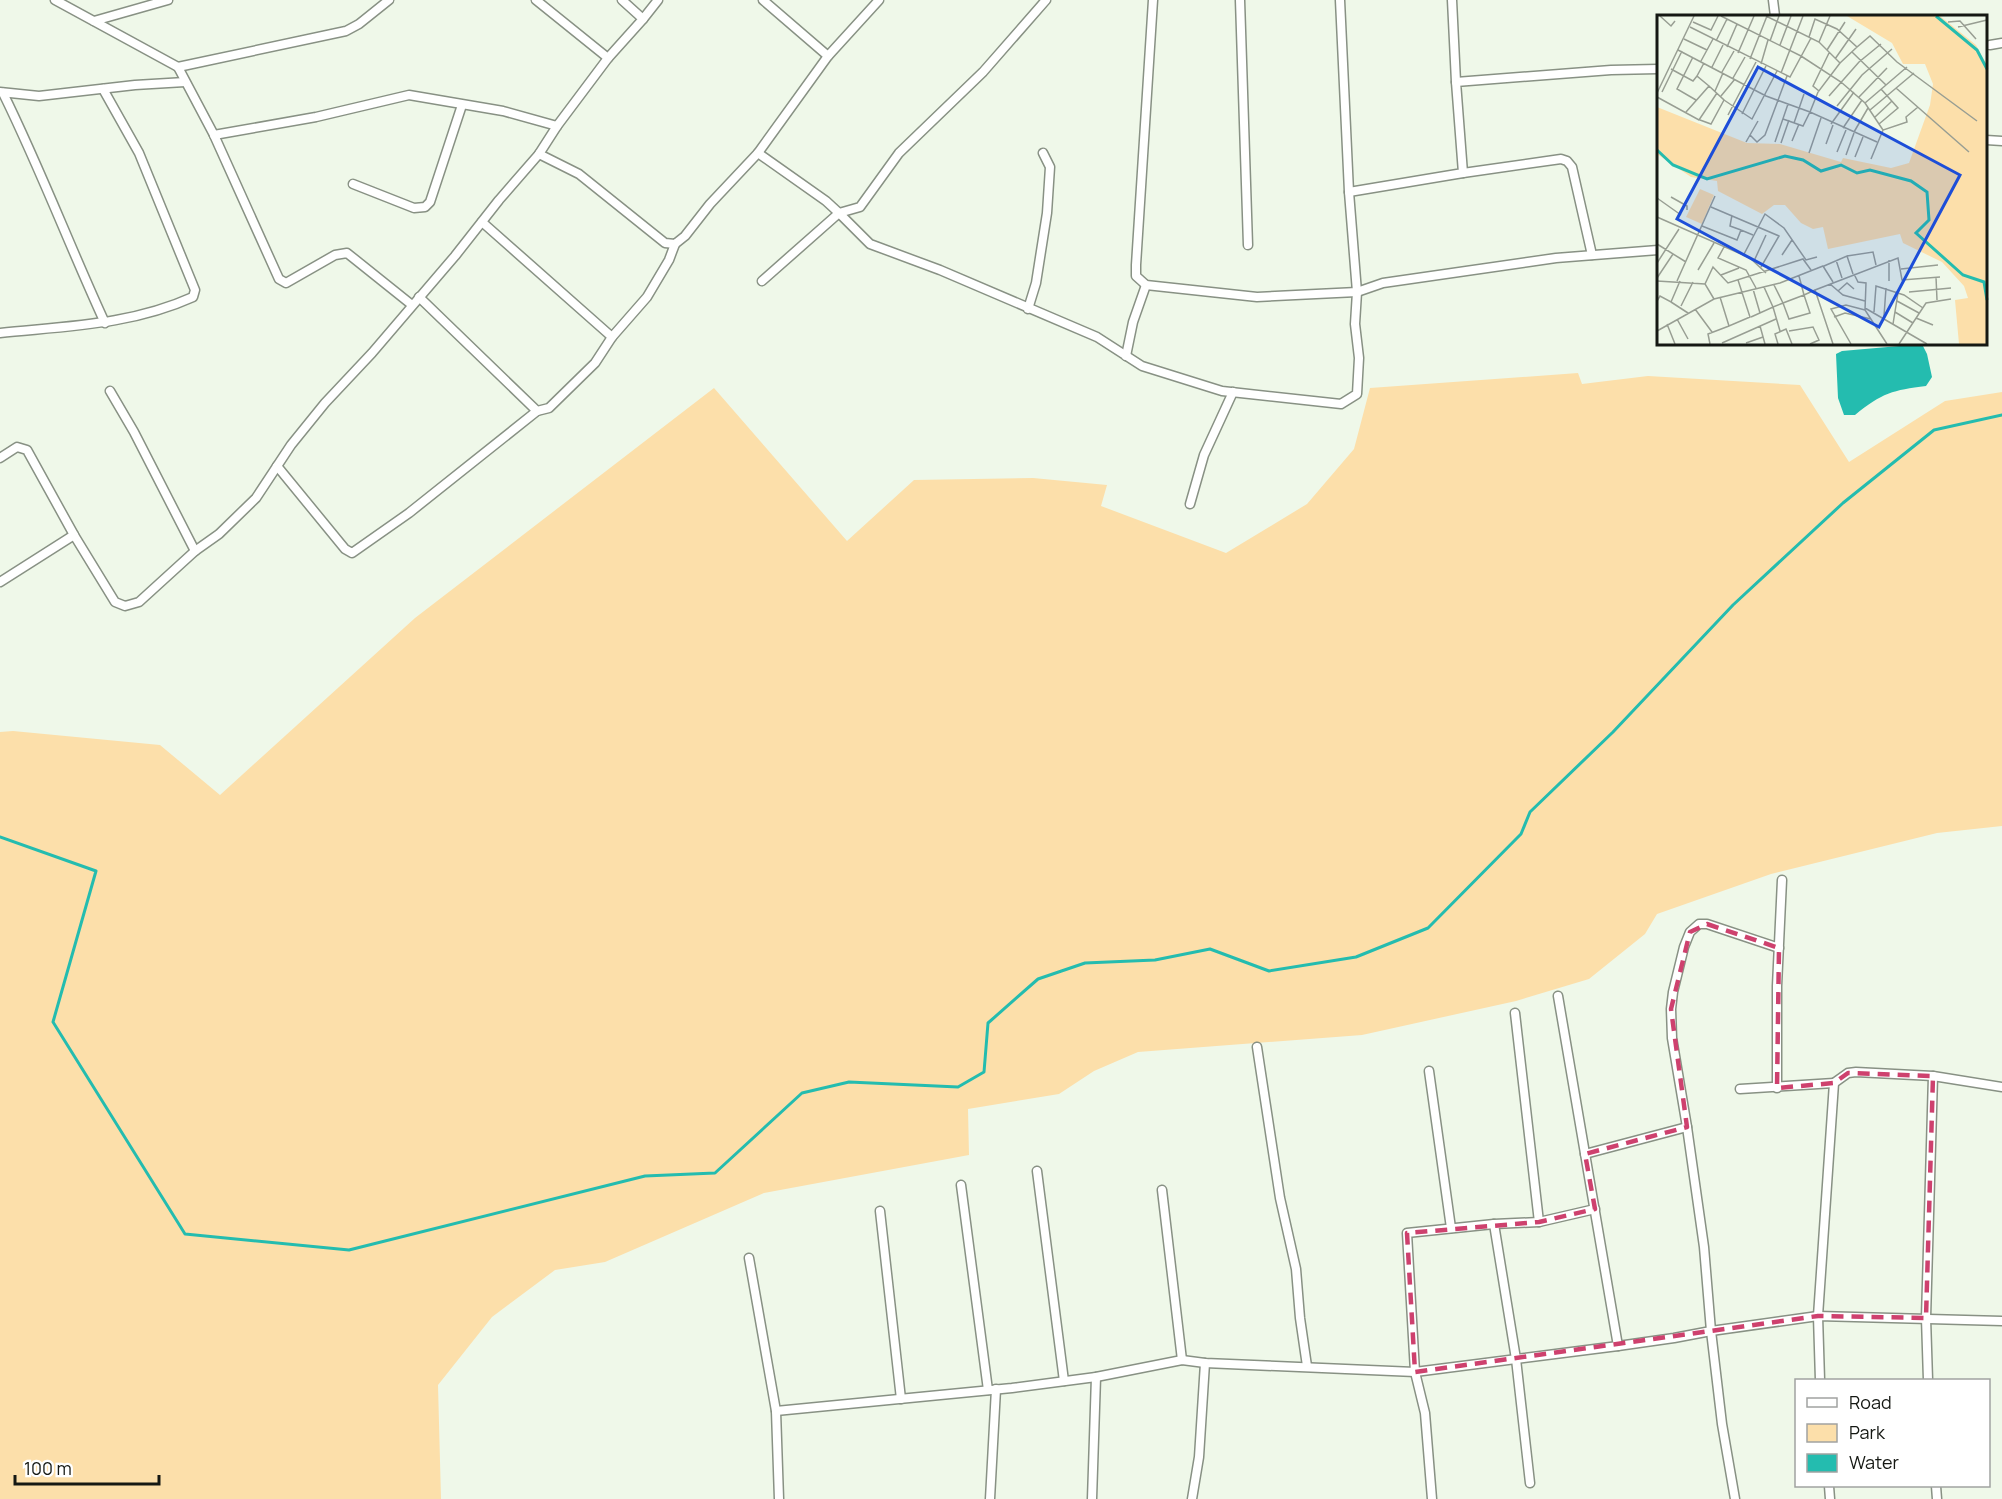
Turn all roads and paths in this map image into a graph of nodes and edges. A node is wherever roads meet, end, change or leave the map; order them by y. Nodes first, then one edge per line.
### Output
1 (55, 0) edge
2 (168, 0) edge
3 (389, 0) edge
4 (536, 0) edge
5 (622, 0) edge
6 (658, 0) edge
7 (763, 0) edge
8 (879, 0) edge
9 (1046, 0) edge
10 (1153, 0) edge
11 (1240, 0) edge
12 (1340, 0) edge
13 (1452, 0) edge
14 (1773, 0) edge
15 (1775, 15) edge
16 (643, 19) junction
17 (94, 21) junction
18 (2002, 43) edge
19 (1990, 45) dead end
20 (828, 56) junction
21 (608, 58) junction
22 (178, 67) junction
23 (1657, 69) edge
24 (185, 82) junction
25 (1456, 82) junction
26 (103, 88) junction
27 (1, 92) edge
28 (462, 105) junction
29 (557, 126) junction
30 (214, 135) junction
31 (1987, 140) edge
32 (2002, 141) edge
33 (758, 153) junction
34 (1043, 153) dead end
35 (539, 154) junction
36 (1463, 173) junction
37 (353, 184) dead end
38 (1349, 192) junction
39 (839, 213) junction
40 (482, 222) junction
41 (675, 244) junction
42 (1248, 245) dead end
43 (1657, 250) edge
44 (1592, 255) junction
45 (762, 281) dead end
46 (1146, 285) junction
47 (1357, 292) junction
48 (419, 297) junction
49 (412, 305) junction
50 (1028, 309) junction
51 (105, 323) junction
52 (0, 333) edge
53 (612, 337) junction
54 (1126, 356) junction
55 (110, 391) dead end
56 (1233, 392) junction
57 (537, 411) junction
58 (0, 458) edge
59 (277, 466) junction
60 (1190, 504) dead end
61 (74, 535) junction
62 (195, 551) junction
63 (0, 582) edge
64 (1782, 880) dead end
65 (1779, 948) junction
66 (1558, 996) dead end
67 (1515, 1013) dead end
68 (1257, 1047) dead end
69 (1429, 1071) dead end
70 (1933, 1076) junction
71 (1834, 1083) junction
72 (2002, 1087) edge
73 (1777, 1088) junction
74 (1740, 1089) dead end
75 (1687, 1127) junction
76 (1586, 1154) junction
77 (1037, 1171) dead end
78 (961, 1185) dead end
79 (1162, 1190) dead end
80 (1595, 1209) junction
81 (880, 1212) dead end
82 (1539, 1222) junction
83 (1494, 1224) junction
84 (1451, 1228) junction
85 (749, 1258) dead end
86 (1818, 1316) junction
87 (1926, 1318) junction
88 (2002, 1321) edge
89 (1711, 1330) junction
90 (1618, 1346) junction
91 (1516, 1359) junction
92 (1182, 1360) junction
93 (1205, 1363) junction
94 (1307, 1366) junction
95 (1415, 1372) junction
96 (1096, 1377) junction
97 (1820, 1379) edge
98 (1928, 1379) edge
99 (1064, 1381) junction
100 (992, 1390) junction
101 (901, 1399) junction
102 (776, 1411) junction
103 (1530, 1483) dead end
104 (779, 1499) edge
105 (990, 1499) edge
106 (1092, 1499) edge
107 (1192, 1499) edge
108 (1432, 1499) edge
109 (1735, 1499) edge

1 - 17 street
2 - 17 street
3 - 22 street
4 - 21 street
5 - 16 street
6 - 16 street
7 - 20 street
8 - 20 street
9 - 39 street
10 - 46 street
11 - 42 street
12 - 38 street
13 - 25 street
14 - 15 street
16 - 21 street
17 - 22 street
18 - 19 street
20 - 33 street
21 - 29 street
22 - 24 street
23 - 25 street
24 - 26 street
24 - 30 street
25 - 36 street
26 - 27 street
26 - 51 street
27 - 51 street
28 - 29 street
28 - 30 street
28 - 37 street
29 - 35 street
30 - 49 street
31 - 32 street
33 - 39 street
33 - 41 street
34 - 50 street
35 - 40 street
35 - 41 street
36 - 38 street
36 - 44 street
38 - 47 street
39 - 45 street
39 - 50 street
40 - 48 street
40 - 53 street
41 - 53 street
43 - 44 street
44 - 47 street
46 - 47 street
46 - 54 street
47 - 56 street
48 - 49 street
48 - 57 street
49 - 59 street
50 - 54 street
51 - 52 street
53 - 57 street
54 - 56 street
55 - 62 street
56 - 60 street
57 - 59 street
58 - 61 street
59 - 62 street
61 - 62 street
61 - 63 street
64 - 65 street
65 - 73 street
65 - 75 street
66 - 76 street
67 - 82 street
68 - 94 street
69 - 84 street
70 - 71 street
70 - 72 street
70 - 87 street
71 - 73 street
71 - 86 street
73 - 74 street
75 - 76 street
75 - 89 street
76 - 80 street
77 - 99 street
78 - 100 street
79 - 92 street
80 - 82 street
80 - 90 street
81 - 101 street
82 - 83 street
83 - 84 street
83 - 91 street
84 - 95 street
85 - 102 street
86 - 87 street
86 - 89 street
86 - 97 street
87 - 88 street
87 - 98 street
89 - 90 street
89 - 109 street
90 - 91 street
91 - 95 street
91 - 103 street
92 - 93 street
92 - 96 street
93 - 94 street
93 - 107 street
94 - 95 street
95 - 108 street
96 - 99 street
96 - 106 street
99 - 100 street
100 - 101 street
100 - 105 street
101 - 102 street
102 - 104 street

